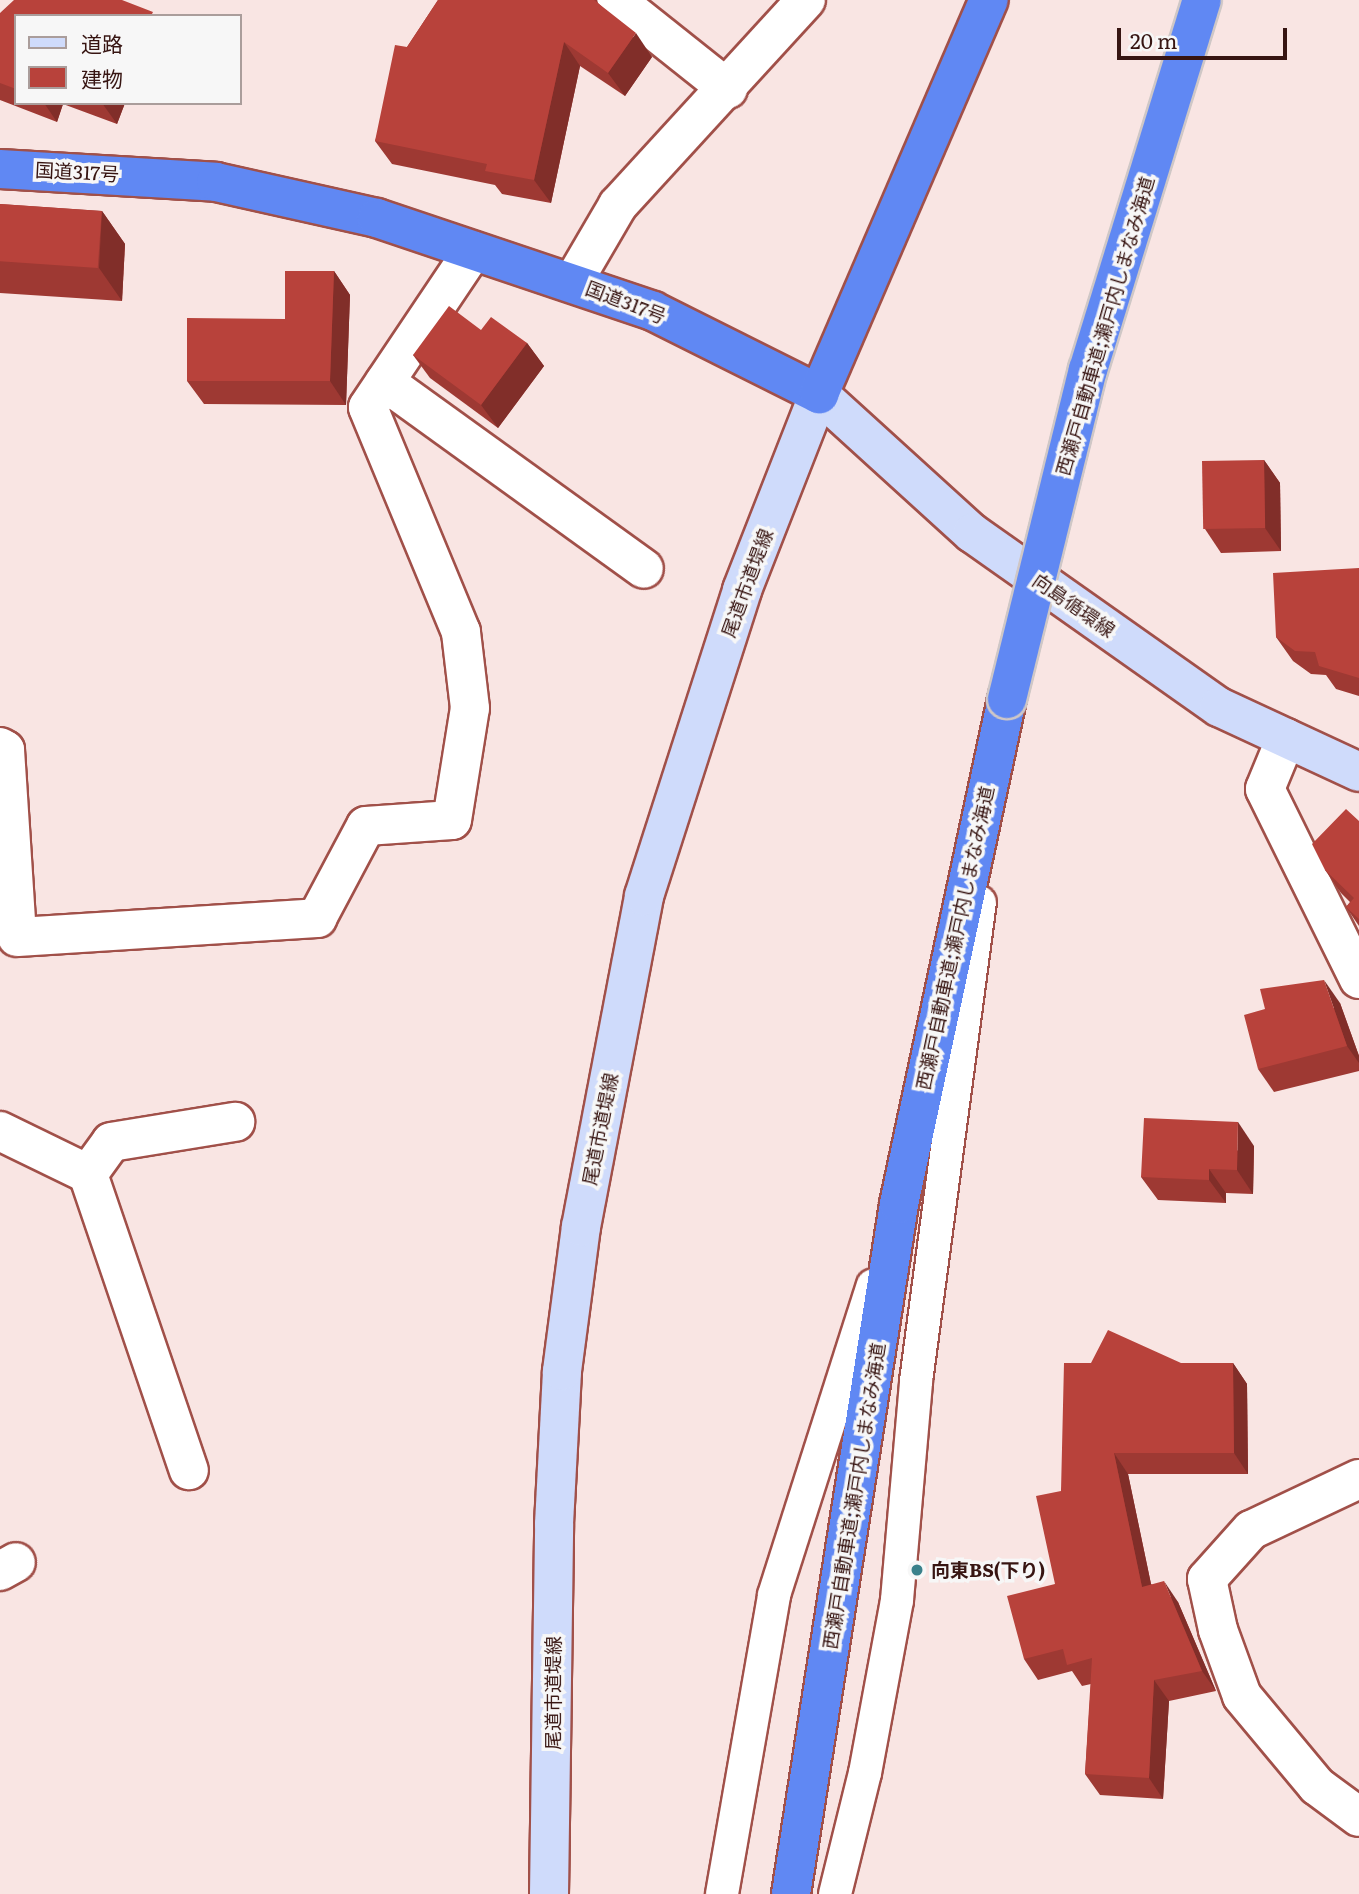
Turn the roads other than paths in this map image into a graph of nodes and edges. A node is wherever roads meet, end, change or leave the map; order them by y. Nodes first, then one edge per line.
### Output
1 (616, 0) edge
2 (806, 0) edge
3 (989, 0) edge
4 (1202, 0) edge
5 (728, 89) junction
6 (0, 169) edge
7 (473, 251) junction
8 (573, 282) junction
9 (384, 382) junction
10 (819, 394) junction
11 (644, 569) dead end
12 (1007, 699) junction
13 (1286, 738) junction
14 (0, 747) edge
15 (1359, 772) edge
16 (1359, 979) edge
17 (235, 1122) dead end
18 (0, 1131) edge
19 (88, 1174) junction
20 (900, 1204) junction
21 (190, 1470) dead end
22 (1359, 1479) edge
23 (1359, 1817) edge
24 (549, 1894) edge
25 (722, 1894) edge
26 (791, 1894) edge
27 (835, 1894) edge

1 - 5 street
2 - 5 street
3 - 10 highway
4 - 12 highway, 西瀬戸自動車道;瀬戸内しまなみ海道, bridge
5 - 8 street
6 - 7 highway, 国道317号
7 - 8 highway, 国道317号
7 - 9 street
8 - 10 highway, 国道317号
9 - 11 street
9 - 14 street
10 - 13 street, 向島循環線
10 - 24 street, 尾道市道堤線
12 - 20 highway, 西瀬戸自動車道;瀬戸内しまなみ海道
12 - 27 lane
13 - 15 street, 向島循環線
13 - 16 street
17 - 19 street
18 - 19 street
19 - 21 street
20 - 25 lane
20 - 26 highway, 西瀬戸自動車道;瀬戸内しまなみ海道
22 - 23 street

